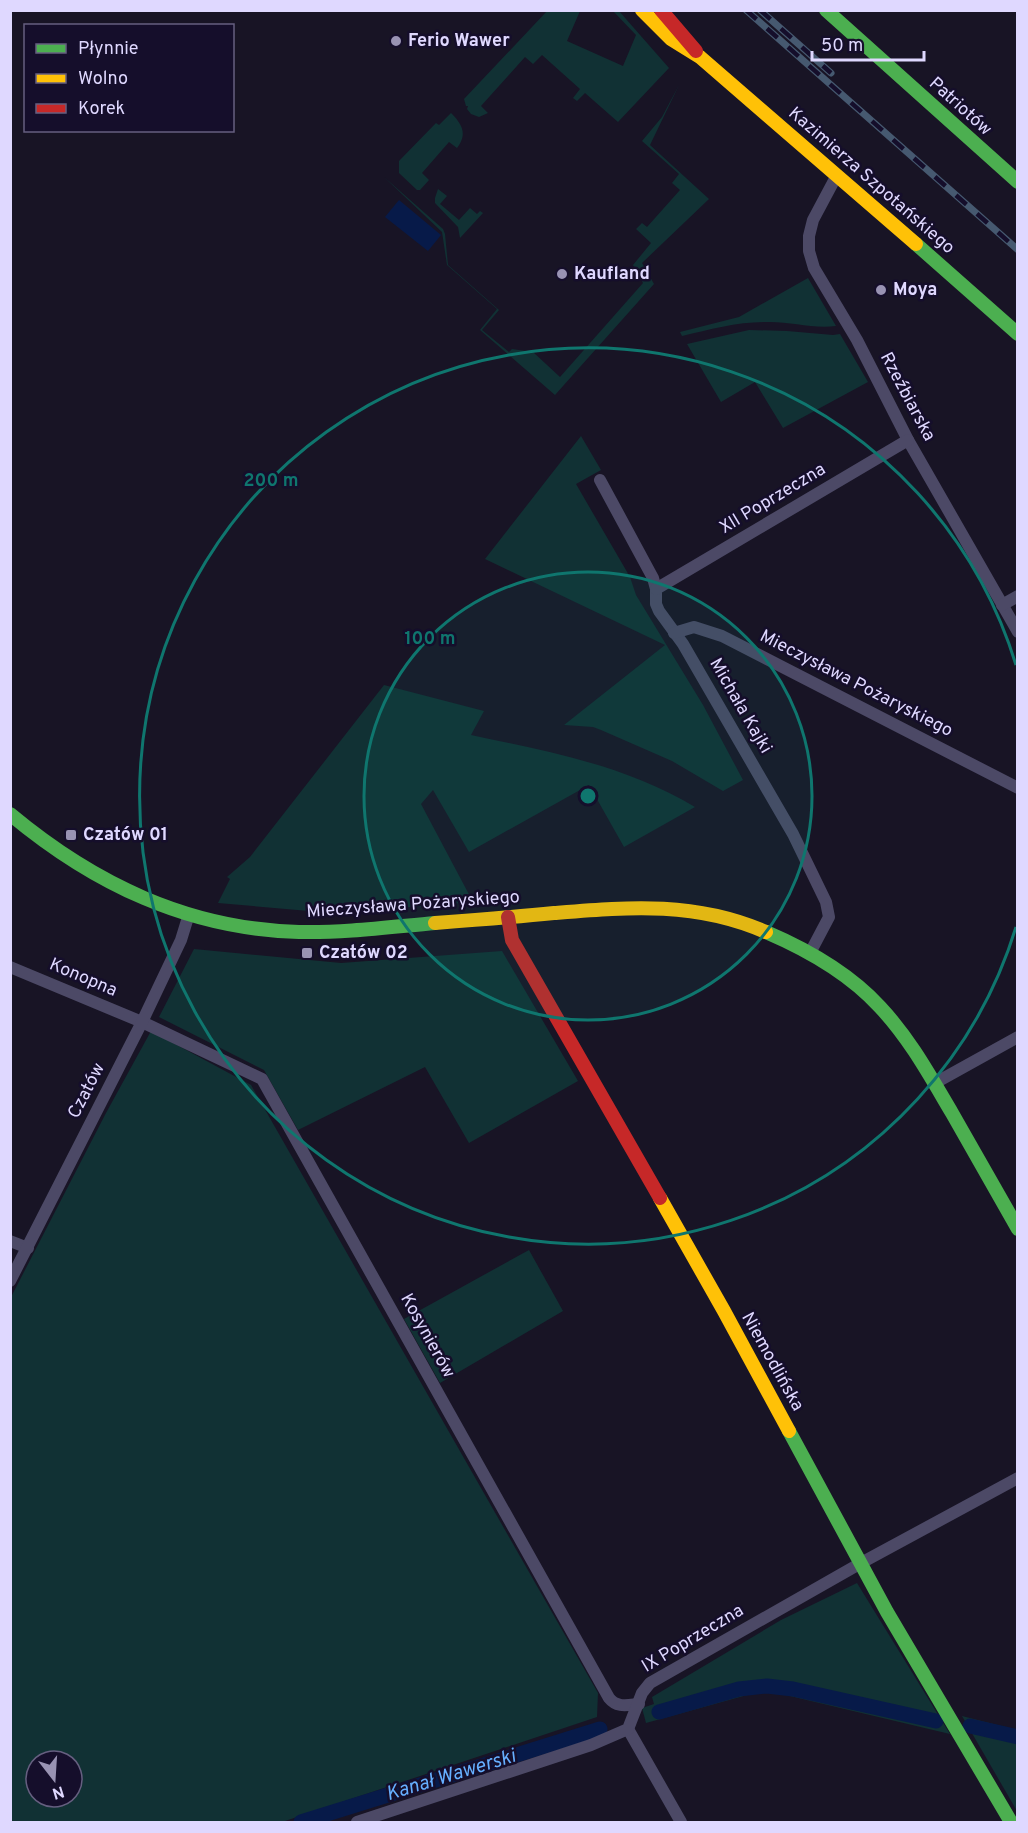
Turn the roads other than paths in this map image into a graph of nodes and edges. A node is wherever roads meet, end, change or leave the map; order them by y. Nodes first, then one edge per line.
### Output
1 (642, 10) edge
2 (661, 10) edge
3 (826, 10) edge
4 (700, 57) junction
5 (837, 175) junction
6 (1017, 182) edge
7 (1017, 333) edge
8 (908, 440) junction
9 (600, 480) dead end
10 (656, 589) junction
11 (1017, 596) edge
12 (1002, 605) junction
13 (1017, 632) edge
14 (674, 633) junction
15 (1017, 788) edge
16 (10, 814) edge
17 (189, 914) junction
18 (508, 917) junction
19 (810, 953) junction
20 (10, 967) edge
21 (142, 1022) junction
22 (1017, 1037) edge
23 (935, 1083) junction
24 (1017, 1229) edge
25 (10, 1241) edge
26 (27, 1248) junction
27 (10, 1281) edge
28 (1017, 1478) edge
29 (861, 1563) junction
30 (639, 1704) junction
31 (628, 1729) junction
32 (357, 1822) edge
33 (681, 1822) edge
34 (1011, 1822) edge

1 - 4 street, Kazimierza Szpotańskiego
2 - 4 street, Kazimierza Szpotańskiego
3 - 6 street, Patriotów
4 - 5 street, Kazimierza Szpotańskiego
5 - 7 street, Kazimierza Szpotańskiego
5 - 8 street, Rzeźbiarska
8 - 10 street, XII Poprzeczna
8 - 12 street, Rzeźbiarska
9 - 10 street, Michała Kajki
10 - 14 street, Michała Kajki
11 - 12 street
12 - 13 street, Rzeźbiarska
14 - 15 street, Mieczysława Pożaryskiego
14 - 19 street, Michała Kajki
16 - 17 street, Mieczysława Pożaryskiego
17 - 18 street, Mieczysława Pożaryskiego
17 - 21 street, Czatów
18 - 19 street, Mieczysława Pożaryskiego
18 - 29 street, Niemodlińska
19 - 23 street, Mieczysława Pożaryskiego
20 - 21 street, Konopna
21 - 26 street, Czatów
21 - 30 street, Kosynierów
22 - 23 street
23 - 24 street
25 - 26 street
26 - 27 street, Czatów
28 - 29 street, IX Poprzeczna
29 - 30 street, IX Poprzeczna
29 - 34 street, Niemodlińska
30 - 31 street, IX Poprzeczna
31 - 32 street
31 - 33 street

